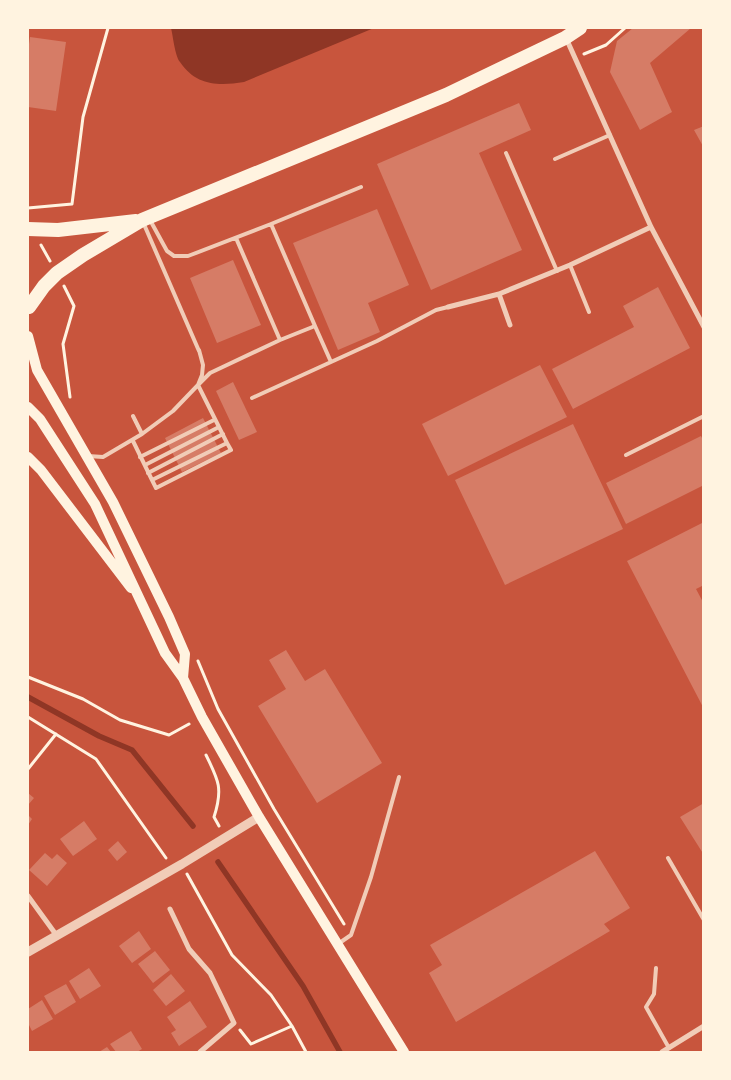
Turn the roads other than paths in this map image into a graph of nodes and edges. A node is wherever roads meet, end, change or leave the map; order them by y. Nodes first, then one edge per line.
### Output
1 (580, 28) edge
2 (566, 38) junction
3 (610, 135) junction
4 (506, 153) dead end
5 (555, 159) dead end
6 (361, 187) dead end
7 (145, 219) junction
8 (271, 224) junction
9 (652, 227) junction
10 (32, 234) edge
11 (236, 238) junction
12 (570, 265) junction
13 (557, 271) junction
14 (28, 288) edge
15 (499, 294) junction
16 (448, 307) joint
17 (28, 309) edge
18 (589, 312) dead end
19 (510, 325) dead end
20 (315, 326) junction
21 (704, 327) edge
22 (28, 336) edge
23 (280, 340) junction
24 (199, 350) junction
25 (330, 362) junction
26 (210, 373) junction
27 (198, 385) junction
28 (252, 398) dead end
29 (28, 407) edge
30 (133, 416) dead end
31 (704, 416) edge
32 (214, 420) junction
33 (219, 427) junction
34 (142, 434) junction
35 (223, 434) junction
36 (132, 440) junction
37 (227, 443) junction
38 (86, 455) junction
39 (626, 455) dead end
40 (28, 457) edge
41 (140, 457) junction
42 (145, 465) junction
43 (148, 473) junction
44 (152, 480) junction
45 (143, 605) junction
46 (183, 678) junction
47 (399, 777) dead end
48 (259, 818) junction
49 (668, 858) dead end
50 (28, 896) edge
51 (170, 909) dead end
52 (704, 920) edge
53 (58, 936) junction
54 (338, 944) junction
55 (28, 952) edge
56 (656, 968) dead end
57 (704, 1026) edge
58 (669, 1048) junction
59 (200, 1052) edge
60 (404, 1052) edge
61 (662, 1052) edge

1 - 2 highway
2 - 3 street
2 - 7 highway
3 - 5 lane
3 - 9 street
4 - 13 lane
6 - 8 lane
7 - 10 highway
7 - 11 lane
7 - 17 highway
7 - 24 lane
8 - 11 lane
8 - 20 lane
9 - 12 street
9 - 21 street
11 - 23 lane
12 - 13 street
12 - 18 lane
13 - 15 street
14 - 17 highway
15 - 16 street
15 - 19 street
16 - 25 lane
20 - 23 lane
20 - 25 lane
22 - 38 main road
23 - 26 lane
24 - 26 lane
24 - 27 lane
25 - 28 lane
26 - 27 lane
27 - 32 lane
27 - 34 lane
29 - 45 main road
30 - 34 lane
31 - 39 lane
32 - 33 lane
32 - 41 lane
33 - 35 lane
33 - 42 lane
34 - 36 lane
35 - 37 lane
35 - 43 lane
36 - 38 lane
36 - 41 lane
37 - 44 lane
37 - 44 lane
38 - 46 main road
40 - 45 main road
41 - 42 lane
42 - 43 lane
43 - 44 lane
45 - 46 main road
46 - 48 main road
47 - 54 lane
48 - 53 street
48 - 54 main road
49 - 52 lane
50 - 53 street
51 - 59 street
53 - 55 street
54 - 60 main road
56 - 58 lane
57 - 58 street
58 - 61 street

